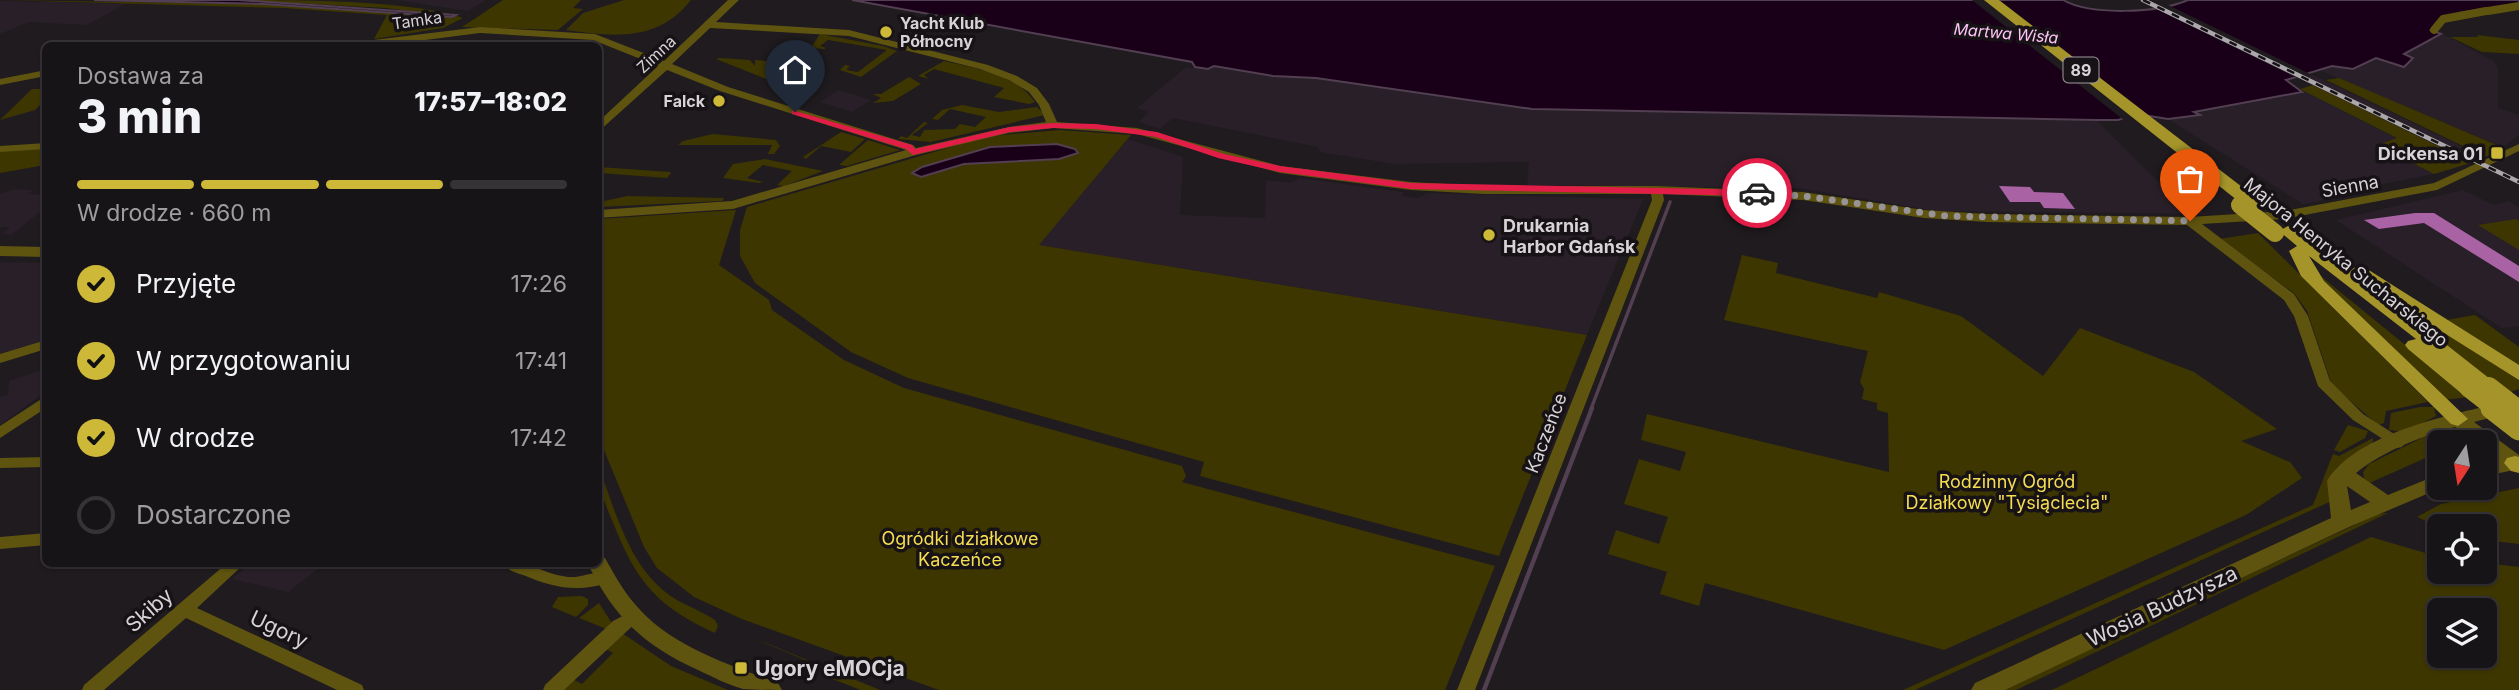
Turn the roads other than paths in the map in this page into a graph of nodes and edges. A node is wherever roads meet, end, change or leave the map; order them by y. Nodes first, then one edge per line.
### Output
1 (731, 0) edge
2 (1981, 0) edge
3 (1991, 0) edge
4 (2519, 6) edge
5 (709, 25) junction
6 (2434, 30) dead end
7 (382, 42) edge
8 (666, 66) junction
9 (42, 74) edge
10 (0, 82) edge
11 (602, 125) edge
12 (1053, 125) junction
13 (2164, 140) junction
14 (42, 146) edge
15 (2519, 147) edge
16 (0, 149) edge
17 (913, 152) junction
18 (1657, 190) junction
19 (602, 214) edge
20 (2190, 221) junction
21 (0, 251) edge
22 (2305, 251) junction
23 (42, 252) edge
24 (42, 345) edge
25 (0, 359) edge
26 (2519, 374) edge
27 (42, 404) edge
28 (2519, 407) edge
29 (2458, 419) junction
30 (2519, 429) edge
31 (0, 433) edge
32 (2396, 443) junction
33 (42, 462) edge
34 (0, 463) edge
35 (2518, 464) edge
36 (2497, 468) edge
37 (2343, 473) junction
38 (2427, 486) edge
39 (2385, 503) junction
40 (2342, 522) junction
41 (42, 539) edge
42 (0, 543) edge
43 (233, 567) edge
44 (520, 567) edge
45 (601, 571) edge
46 (184, 609) junction
47 (632, 618) junction
48 (91, 690) edge
49 (355, 690) edge
50 (552, 690) edge
51 (769, 690) edge
52 (1465, 690) edge
53 (1983, 690) edge

1 - 5 street, Zimna
2 - 13 highway, Majora Henryka Sucharskiego / 89
3 - 13 highway, Majora Henryka Sucharskiego / 89
4 - 6 street
5 - 8 street, Zimna
5 - 12 street
7 - 8 street, Tamka
8 - 11 street, Zimna
8 - 17 street, Tamka
9 - 10 street
12 - 17 street, Sienna
12 - 18 street, Sienna
13 - 22 highway, Majora Henryka Sucharskiego / 89, bridge
14 - 16 street
15 - 20 street, Sienna
17 - 19 street, Sienna
18 - 20 street, Sienna
18 - 52 street, Kaczeńce
20 - 32 street
21 - 23 street
22 - 26 highway
22 - 28 highway, Majora Henryka Sucharskiego / 89, bridge
22 - 29 highway
22 - 30 highway, Majora Henryka Sucharskiego / 89, bridge
24 - 25 street
27 - 31 street
28 - 29 street
29 - 32 street
29 - 35 street
32 - 37 street
33 - 34 street
35 - 36 street
37 - 39 street
37 - 40 street
38 - 39 street, Wosia Budzysza
39 - 40 street, Wosia Budzysza
40 - 53 street, Wosia Budzysza
41 - 42 street
43 - 46 street, Skiby
44 - 45 street
45 - 47 street
46 - 48 street, Skiby
46 - 49 street, Ugory
47 - 50 street
47 - 51 street

